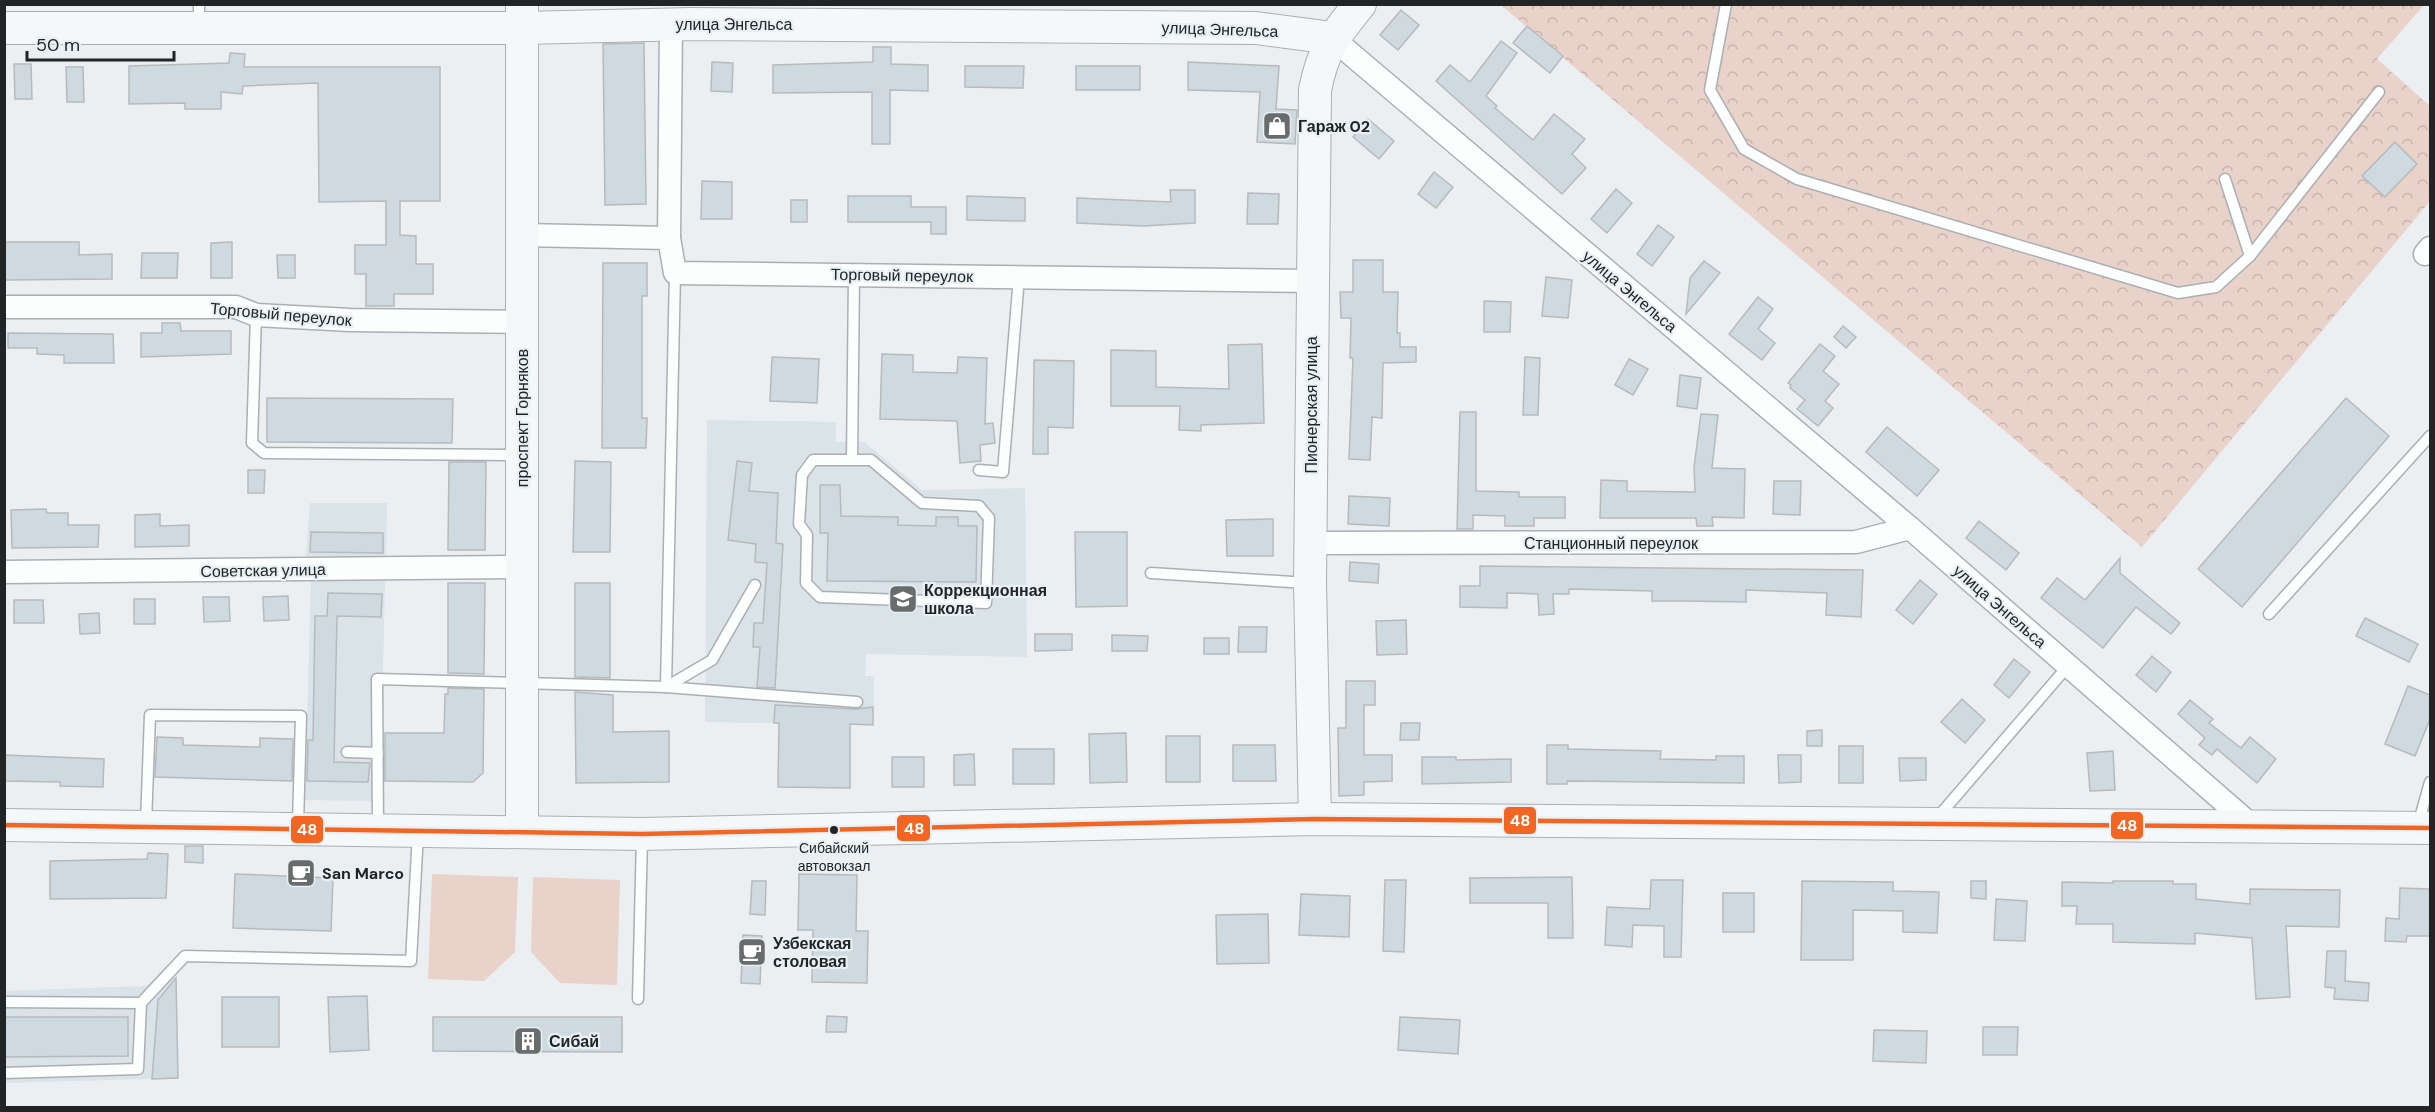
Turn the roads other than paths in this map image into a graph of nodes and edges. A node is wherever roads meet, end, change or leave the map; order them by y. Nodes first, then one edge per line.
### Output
1 (1360, 4) edge
2 (1726, 4) edge
3 (199, 16) edge
4 (522, 16) edge
5 (684, 17) edge
6 (4, 28) edge
7 (1332, 38) junction
8 (2379, 92) dead end
9 (2225, 179) dead end
10 (522, 235) junction
11 (669, 238) junction
12 (2250, 256) junction
13 (675, 273) junction
14 (854, 275) junction
15 (1019, 277) junction
16 (1312, 281) junction
17 (4, 307) edge
18 (256, 315) junction
19 (522, 322) junction
20 (2430, 436) edge
21 (522, 455) junction
22 (852, 460) junction
23 (980, 470) dead end
24 (1910, 528) junction
25 (1310, 543) junction
26 (522, 567) junction
27 (4, 572) edge
28 (1151, 573) dead end
29 (1310, 583) junction
30 (755, 585) dead end
31 (2269, 614) dead end
32 (2068, 666) junction
33 (522, 682) junction
34 (666, 687) junction
35 (857, 702) dead end
36 (347, 752) dead end
37 (378, 753) junction
38 (2430, 782) edge
39 (1315, 819) junction
40 (1933, 823) junction
41 (4, 825) edge
42 (2251, 825) junction
43 (146, 826) junction
44 (2424, 828) edge
45 (298, 829) junction
46 (378, 830) junction
47 (418, 830) junction
48 (522, 832) junction
49 (642, 834) junction
50 (638, 999) dead end
51 (4, 1002) edge
52 (141, 1003) junction
53 (4, 1073) edge

1 - 7 main road, Пионерская улица
2 - 12 lane
3 - 4 main road, улица Энгельса
3 - 6 main road, улица Энгельса
4 - 5 main road, улица Энгельса
4 - 10 main road, проспект Горняков
5 - 7 main road, улица Энгельса
5 - 11 street
7 - 16 main road, Пионерская улица
7 - 24 street, улица Энгельса
8 - 12 lane
9 - 12 lane
10 - 11 street
10 - 19 main road, проспект Горняков
11 - 13 street
13 - 14 street, Торговый переулок
13 - 34 lane
14 - 15 street, Торговый переулок
14 - 22 lane
15 - 16 street, Торговый переулок
15 - 23 lane
16 - 25 main road, Пионерская улица
17 - 18 street, Торговый переулок
18 - 19 street, Торговый переулок
18 - 21 lane
19 - 21 main road, проспект Горняков
20 - 31 lane
21 - 26 main road, проспект Горняков
22 - 22 lane
24 - 25 street, Станционный переулок
24 - 32 street, улица Энгельса
25 - 29 main road, Пионерская улица
26 - 27 street, Советская улица
26 - 33 main road, проспект Горняков
28 - 29 lane
29 - 39 main road, Пионерская улица
30 - 34 lane
32 - 40 lane
32 - 42 street, улица Энгельса
33 - 34 lane
33 - 37 lane
33 - 48 main road, проспект Горняков
34 - 35 lane
36 - 37 lane
37 - 46 lane
38 - 44 lane
39 - 40 main road
39 - 49 main road
40 - 42 main road
41 - 43 main road
42 - 44 main road
43 - 45 main road
43 - 45 lane
45 - 46 main road
46 - 47 main road
47 - 48 main road
47 - 52 lane
48 - 49 main road
49 - 50 lane
51 - 52 lane
52 - 53 lane

